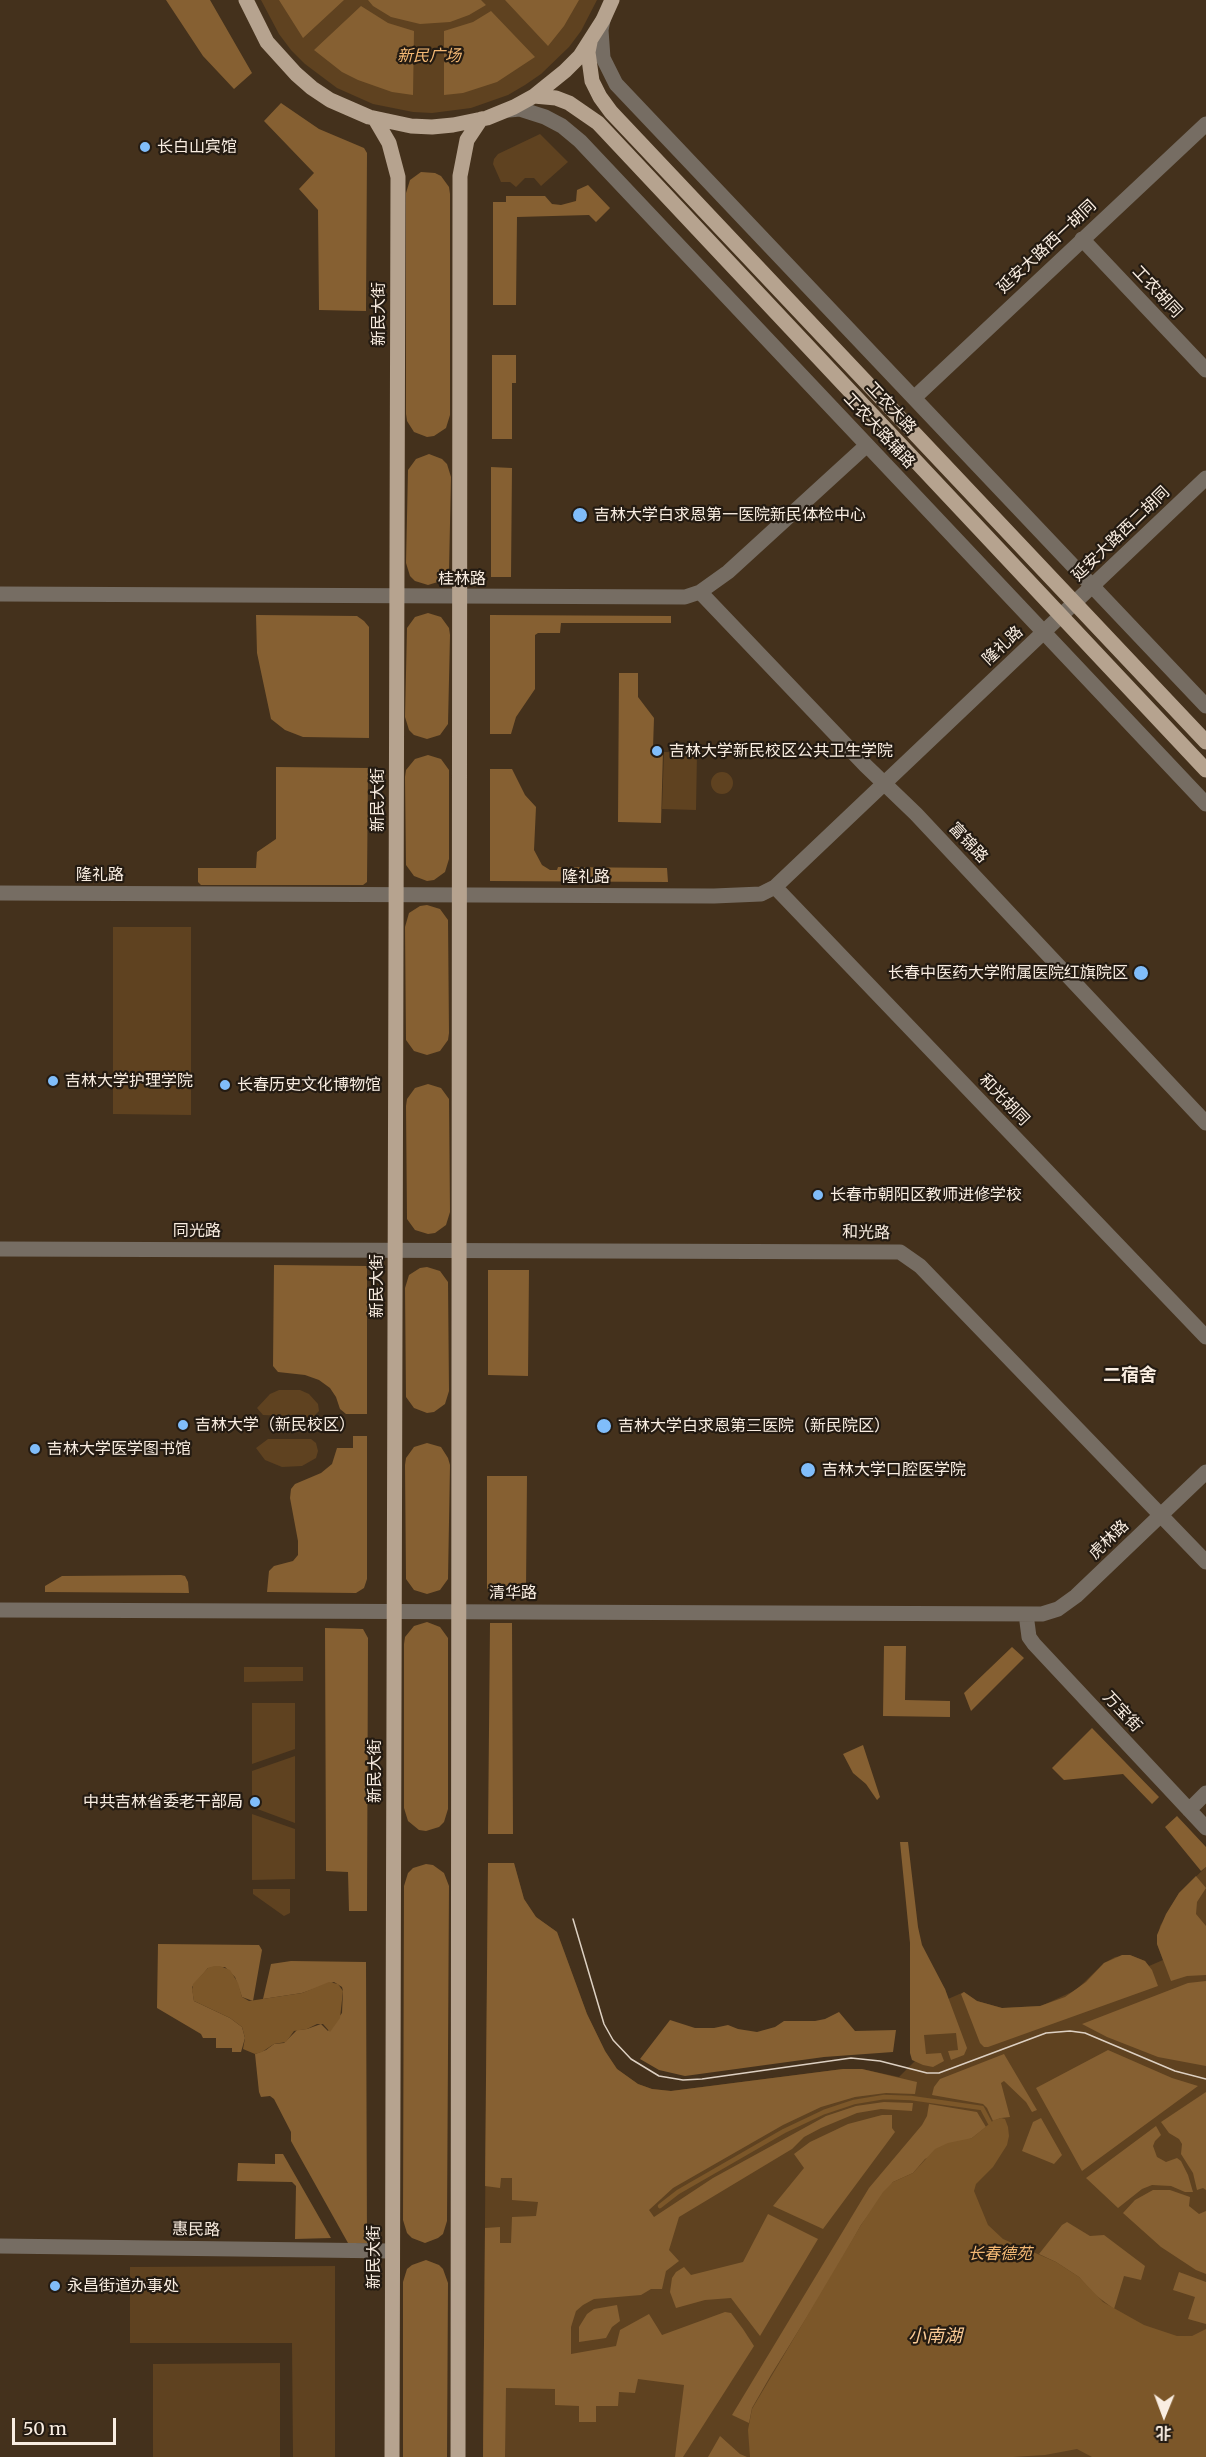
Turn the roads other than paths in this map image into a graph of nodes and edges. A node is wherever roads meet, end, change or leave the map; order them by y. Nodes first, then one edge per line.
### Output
1 (246, 0) edge
2 (612, 0) edge
3 (603, 21) junction
4 (590, 42) junction
5 (534, 96) junction
6 (508, 110) junction
7 (375, 119) junction
8 (481, 119) junction
9 (1206, 124) edge
10 (1082, 239) junction
11 (1206, 370) edge
12 (914, 398) junction
13 (867, 445) junction
14 (1206, 478) edge
15 (1092, 586) junction
16 (700, 592) junction
17 (0, 594) edge
18 (397, 597) junction
19 (460, 597) junction
20 (1075, 603) junction
21 (1061, 616) junction
22 (1044, 632) junction
23 (1206, 706) edge
24 (1206, 742) edge
25 (1206, 770) edge
26 (884, 782) junction
27 (1206, 804) edge
28 (775, 887) junction
29 (0, 893) edge
30 (396, 894) junction
31 (459, 894) junction
32 (1206, 1123) edge
33 (0, 1249) edge
34 (395, 1249) junction
35 (459, 1249) junction
36 (1206, 1337) edge
37 (1206, 1472) edge
38 (1161, 1514) junction
39 (1206, 1562) edge
40 (0, 1610) edge
41 (394, 1611) junction
42 (459, 1611) junction
43 (1026, 1614) junction
44 (1206, 1793) edge
45 (1189, 1810) junction
46 (1206, 1828) edge
47 (0, 2246) edge
48 (392, 2251) junction
49 (392, 2457) edge
50 (458, 2457) edge

1 - 7 main road
2 - 3 main road
3 - 4 main road
3 - 12 street
4 - 5 main road
4 - 20 main road, 工农大路
5 - 6 main road
5 - 21 main road, 工农大路
6 - 8 main road
6 - 13 street, 工农大路辅路
7 - 8 main road
7 - 18 main road, 新民大街
8 - 19 main road
9 - 10 street, 延安大路西一胡同
10 - 11 street, 工农胡同
10 - 12 street, 延安大路西一胡同
12 - 15 street
13 - 16 street, 桂林路
13 - 22 street, 工农大路辅路
14 - 15 street, 延安大路西二胡同
15 - 20 street, 延安大路西二胡同
15 - 23 street
16 - 19 street, 桂林路
16 - 26 street, 富锦路
17 - 18 street, 桂林路
18 - 19 street, 桂林路
18 - 30 main road, 新民大街
19 - 31 main road
20 - 21 street, 延安大路西二胡同
20 - 24 main road, 工农大路
21 - 22 street, 隆礼路
21 - 25 main road, 工农大路
22 - 26 street, 隆礼路
22 - 27 street, 工农大路辅路
26 - 28 street, 隆礼路
26 - 32 street, 富锦路
28 - 31 street, 隆礼路
28 - 36 street, 和光胡同
29 - 30 street, 隆礼路
30 - 31 street, 隆礼路
30 - 34 main road, 新民大街
31 - 35 main road
33 - 34 street, 同光路
34 - 35 street, 和光路
34 - 41 main road, 新民大街
35 - 38 street, 和光路
35 - 42 main road
37 - 38 street, 虎林路
38 - 39 street, 和光路
38 - 43 street, 虎林路
40 - 41 street, 清华路
41 - 42 street, 清华路
41 - 48 main road, 新民大街
42 - 43 street, 清华路
42 - 50 main road
43 - 45 street, 万宝街
44 - 45 street
45 - 46 street, 万宝街
47 - 48 street, 惠民路
48 - 49 main road, 新民大街

